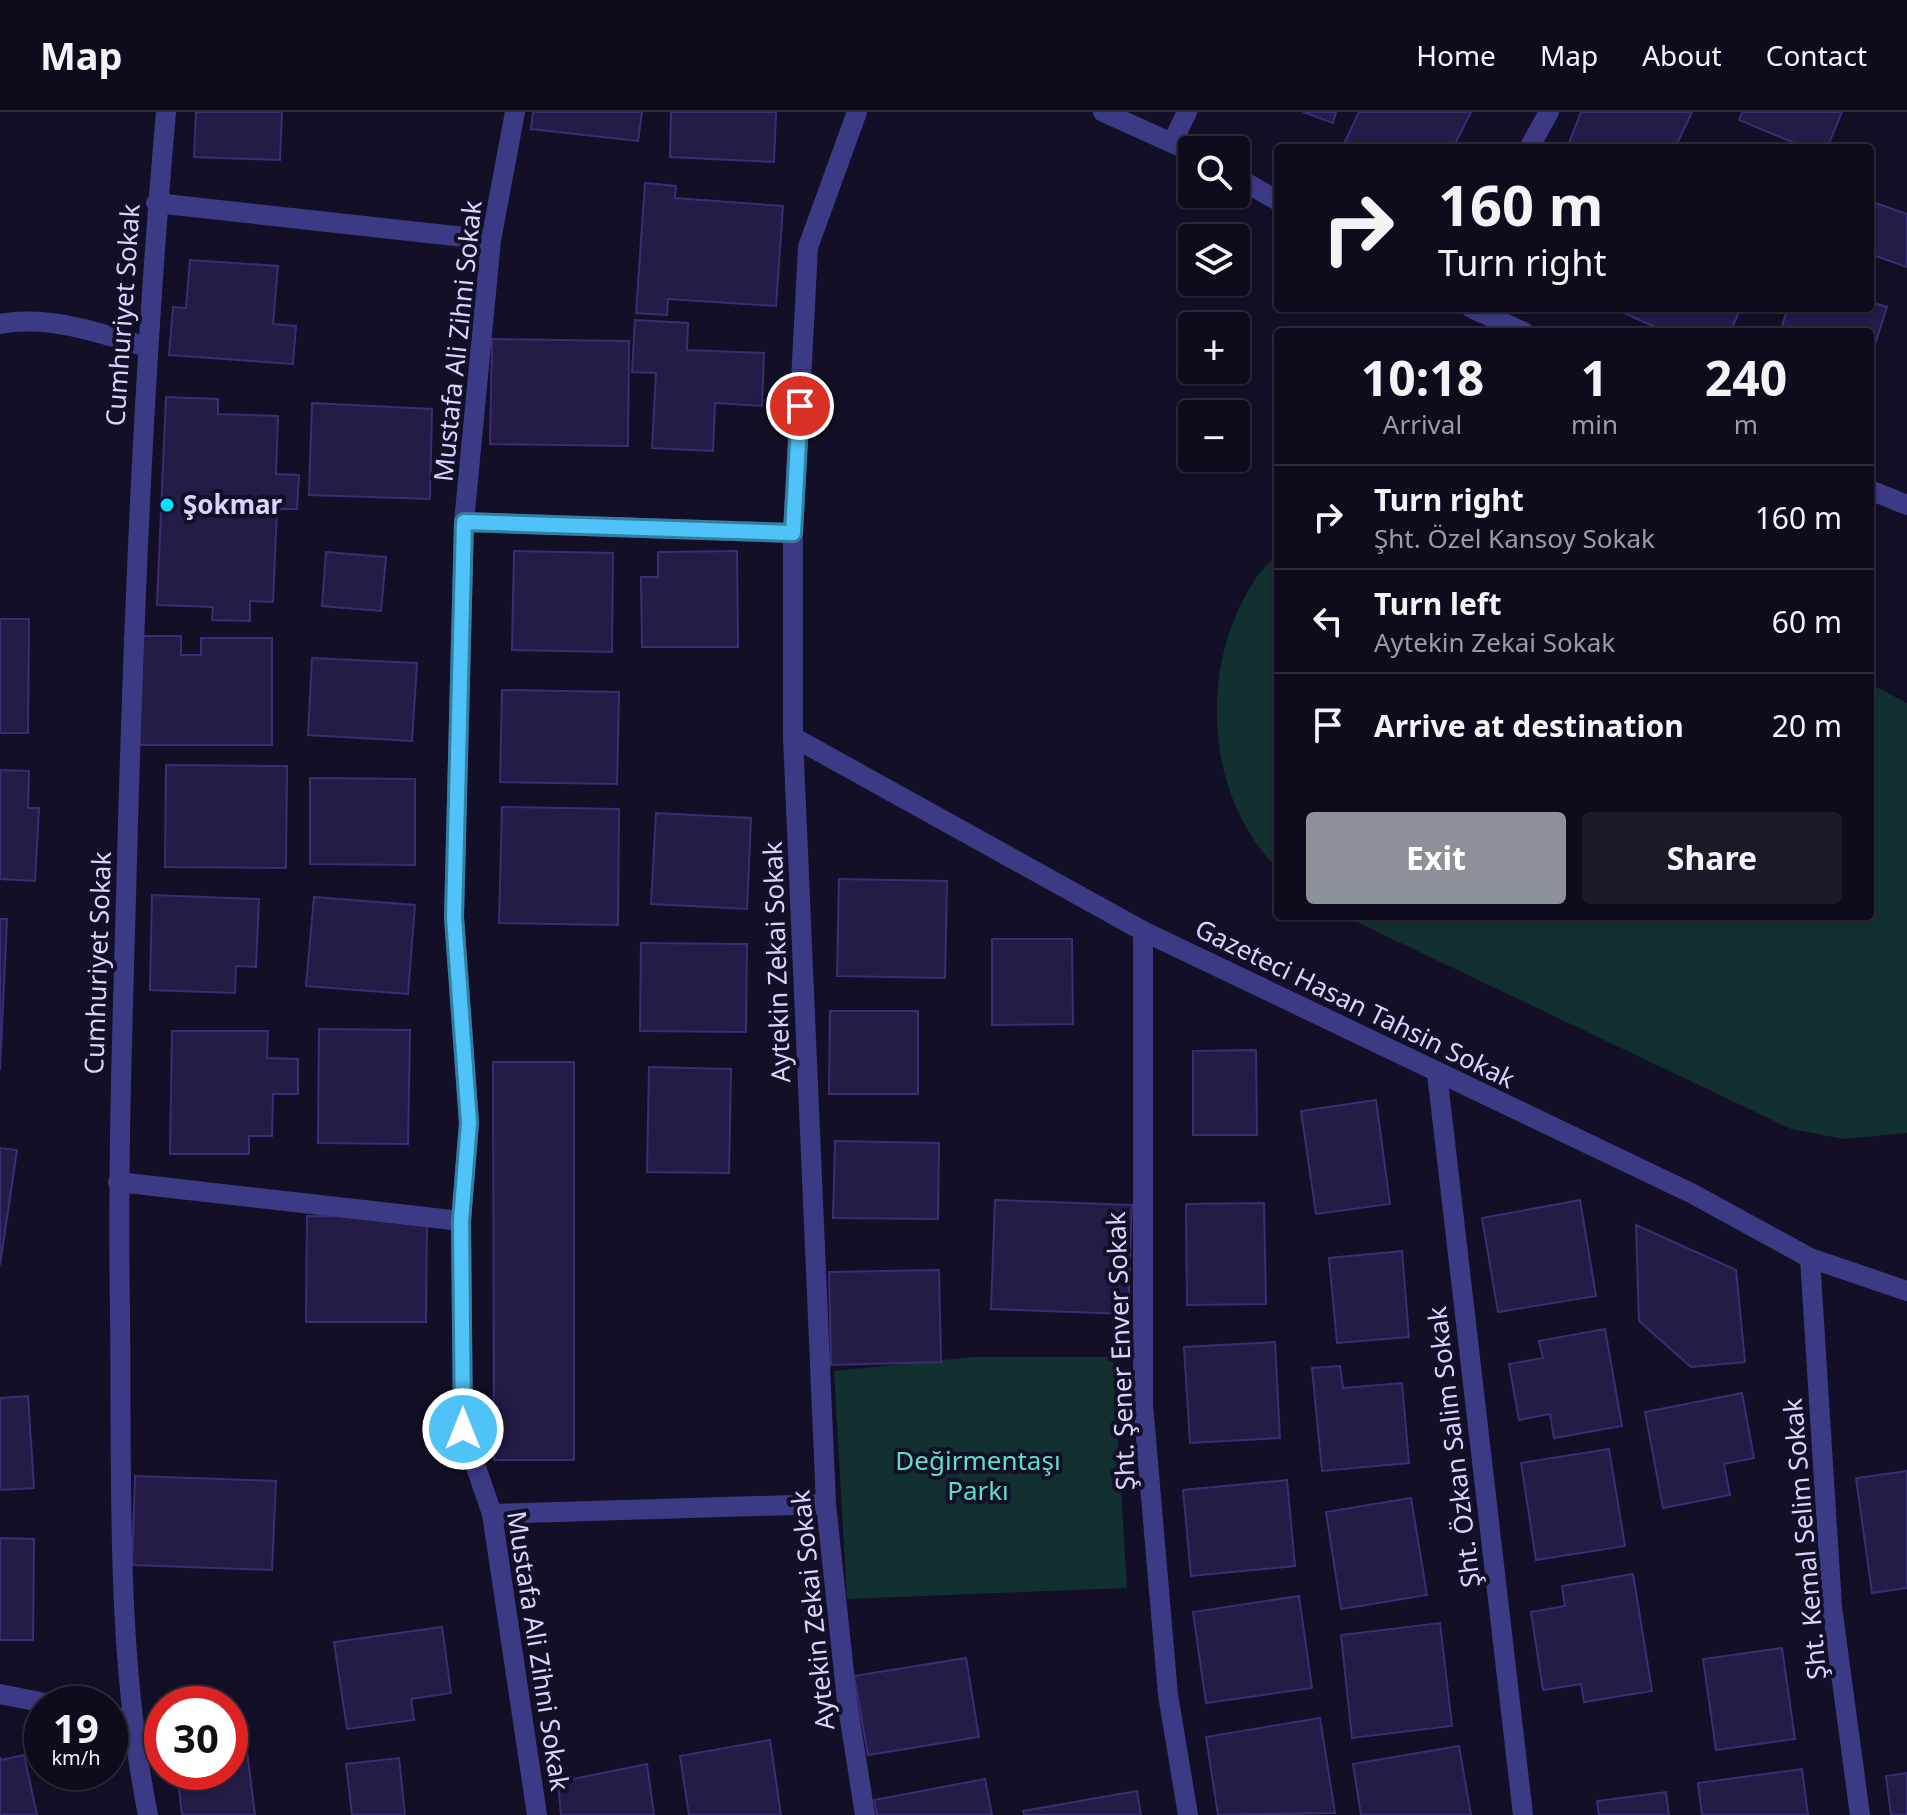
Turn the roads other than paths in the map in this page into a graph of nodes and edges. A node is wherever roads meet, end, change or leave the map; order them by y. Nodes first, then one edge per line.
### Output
1 (166, 112) edge
2 (515, 112) edge
3 (857, 112) edge
4 (1103, 112) edge
5 (1187, 112) edge
6 (1549, 112) edge
7 (1173, 141) junction
8 (1178, 144) edge
9 (1531, 144) edge
10 (1250, 185) edge
11 (1274, 199) edge
12 (156, 203) junction
13 (491, 240) junction
14 (1480, 312) edge
15 (0, 324) edge
16 (1515, 328) edge
17 (147, 347) junction
18 (1874, 492) edge
19 (1907, 505) edge
20 (464, 522) junction
21 (793, 533) junction
22 (793, 737) junction
23 (1143, 931) junction
24 (1437, 1073) junction
25 (118, 1182) junction
26 (461, 1221) junction
27 (1810, 1258) junction
28 (1907, 1291) edge
29 (826, 1504) junction
30 (492, 1514) junction
31 (0, 1694) edge
32 (24, 1699) edge
33 (128, 1719) edge
34 (131, 1720) junction
35 (148, 1815) edge
36 (537, 1815) edge
37 (865, 1815) edge
38 (1188, 1815) edge
39 (1523, 1815) edge
40 (1860, 1815) edge

1 - 12 street, Cumhuriyet Sokak
2 - 13 street, Mustafa Ali Zihni Sokak
3 - 21 street, Aytekin Zekai Sokak
4 - 7 street
5 - 7 street
6 - 9 street
7 - 8 street
10 - 11 street
12 - 13 street
12 - 17 street, Cumhuriyet Sokak
13 - 20 street, Mustafa Ali Zihni Sokak
14 - 16 street
15 - 17 street
17 - 25 street, Cumhuriyet Sokak
18 - 19 street
20 - 21 street
20 - 26 street, Mustafa Ali Zihni Sokak
21 - 22 street, Aytekin Zekai Sokak
22 - 23 street, Gazeteci Hasan Tahsin Sokak
22 - 29 street, Aytekin Zekai Sokak
23 - 24 street, Gazeteci Hasan Tahsin Sokak
23 - 38 street, Şht. Şener Enver Sokak
24 - 27 street, Gazeteci Hasan Tahsin Sokak
24 - 39 street, Şht. Özkan Salim Sokak
25 - 26 street
25 - 34 street, Cumhuriyet Sokak
26 - 30 street, Mustafa Ali Zihni Sokak
27 - 28 street, Gazeteci Hasan Tahsin Sokak
27 - 40 street, Şht. Kemal Selim Sokak
29 - 30 street
29 - 37 street, Aytekin Zekai Sokak
30 - 36 street, Mustafa Ali Zihni Sokak
31 - 32 street
33 - 34 street
34 - 35 street, Cumhuriyet Sokak

